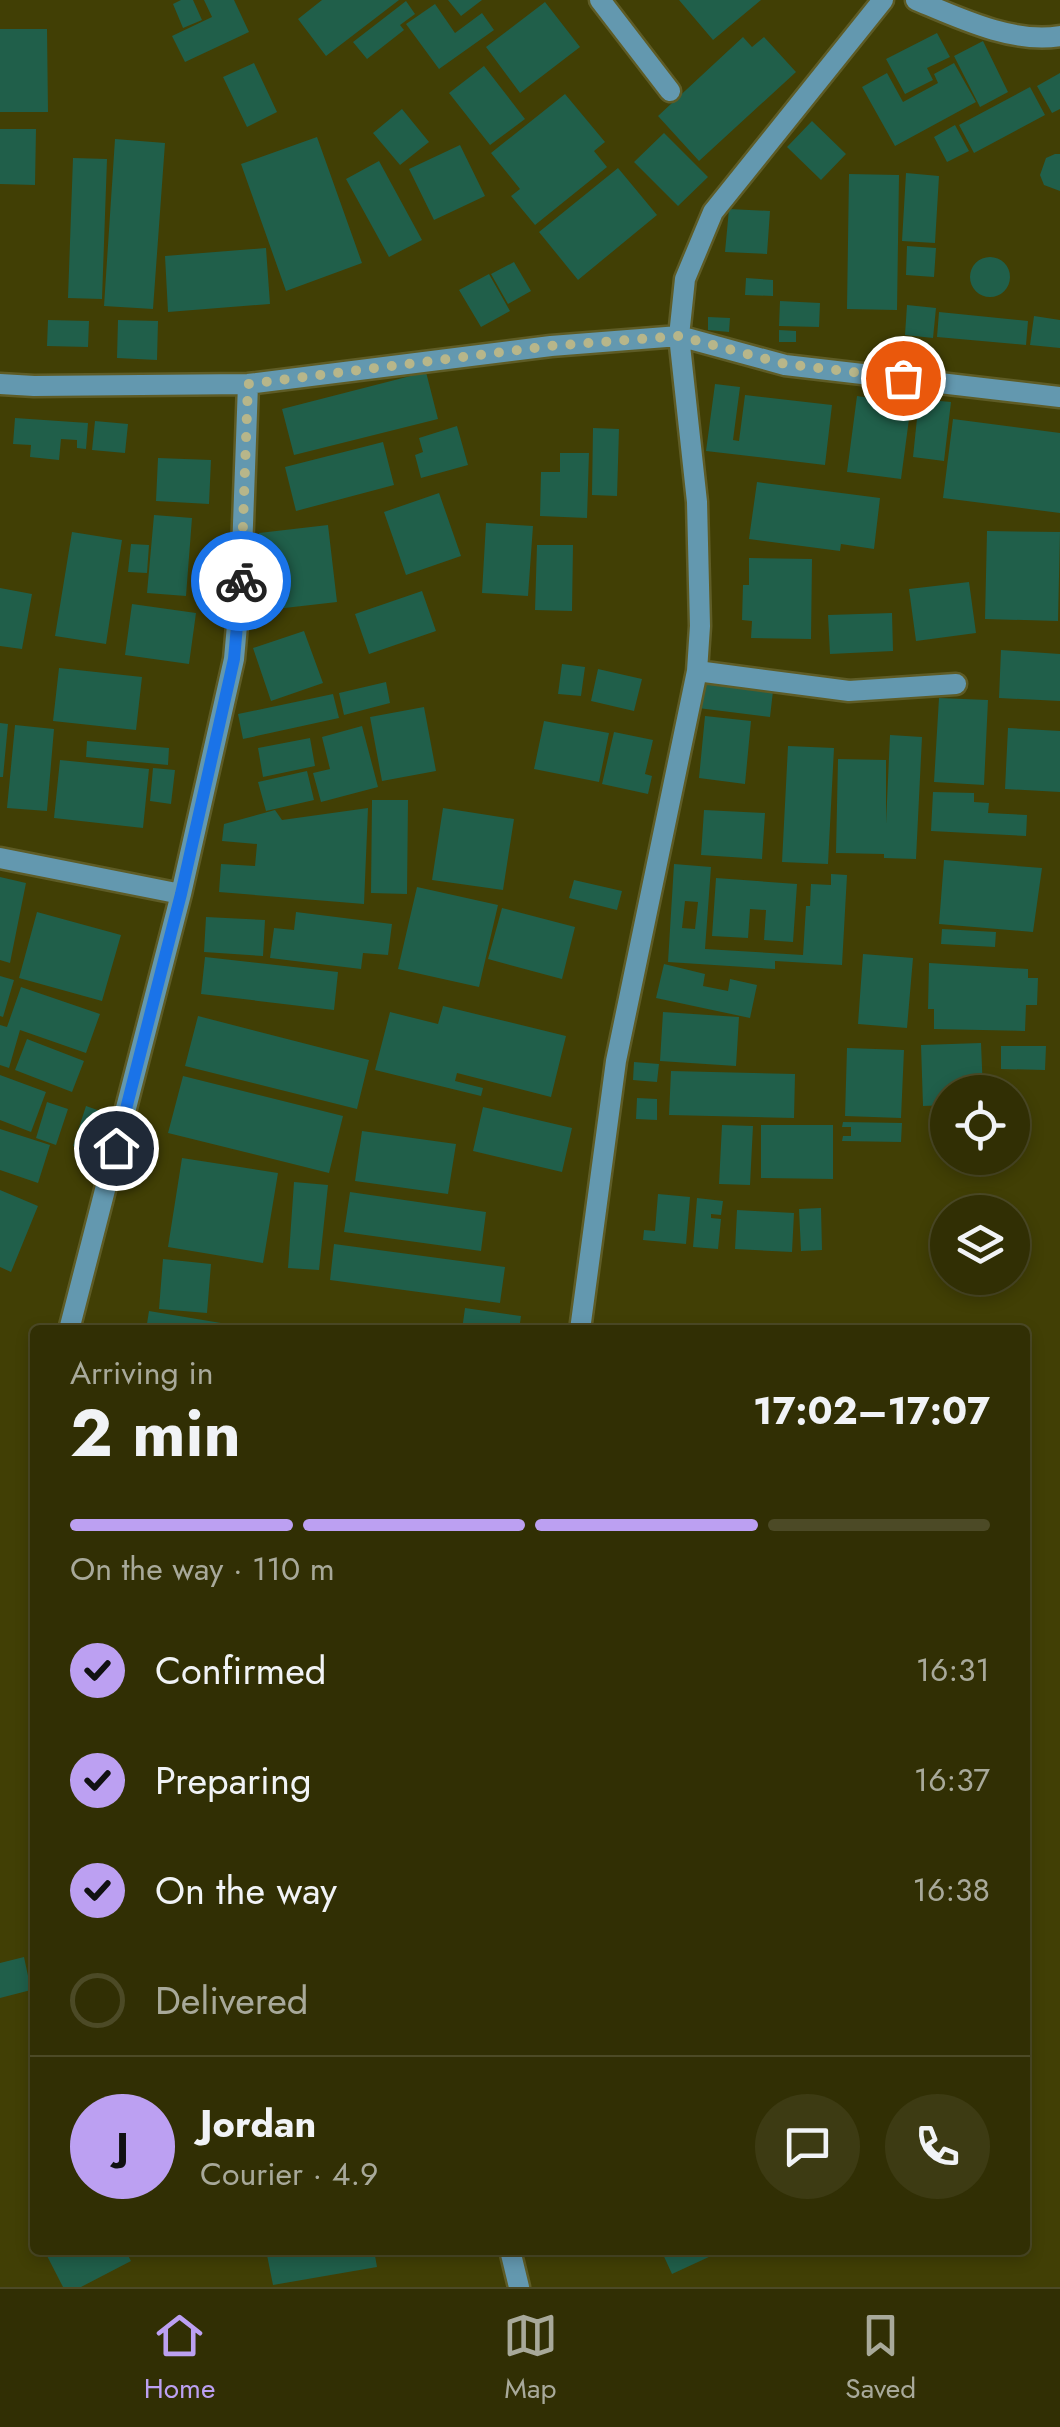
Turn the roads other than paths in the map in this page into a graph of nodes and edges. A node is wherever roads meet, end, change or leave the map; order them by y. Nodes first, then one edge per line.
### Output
1 (600, 0) edge
2 (883, 0) edge
3 (916, 0) edge
4 (1060, 36) edge
5 (670, 91) dead end
6 (679, 336) junction
7 (0, 384) edge
8 (248, 384) junction
9 (1060, 397) edge
10 (697, 671) junction
11 (956, 684) dead end
12 (0, 858) edge
13 (181, 894) junction
14 (69, 1325) edge
15 (581, 1325) edge
16 (511, 2255) edge
17 (519, 2287) edge

1 - 5 street
2 - 6 street
3 - 4 street
6 - 8 street
6 - 9 street
6 - 10 street
7 - 8 street
8 - 13 street
10 - 11 street
10 - 15 street
12 - 13 street
13 - 14 street
16 - 17 street

